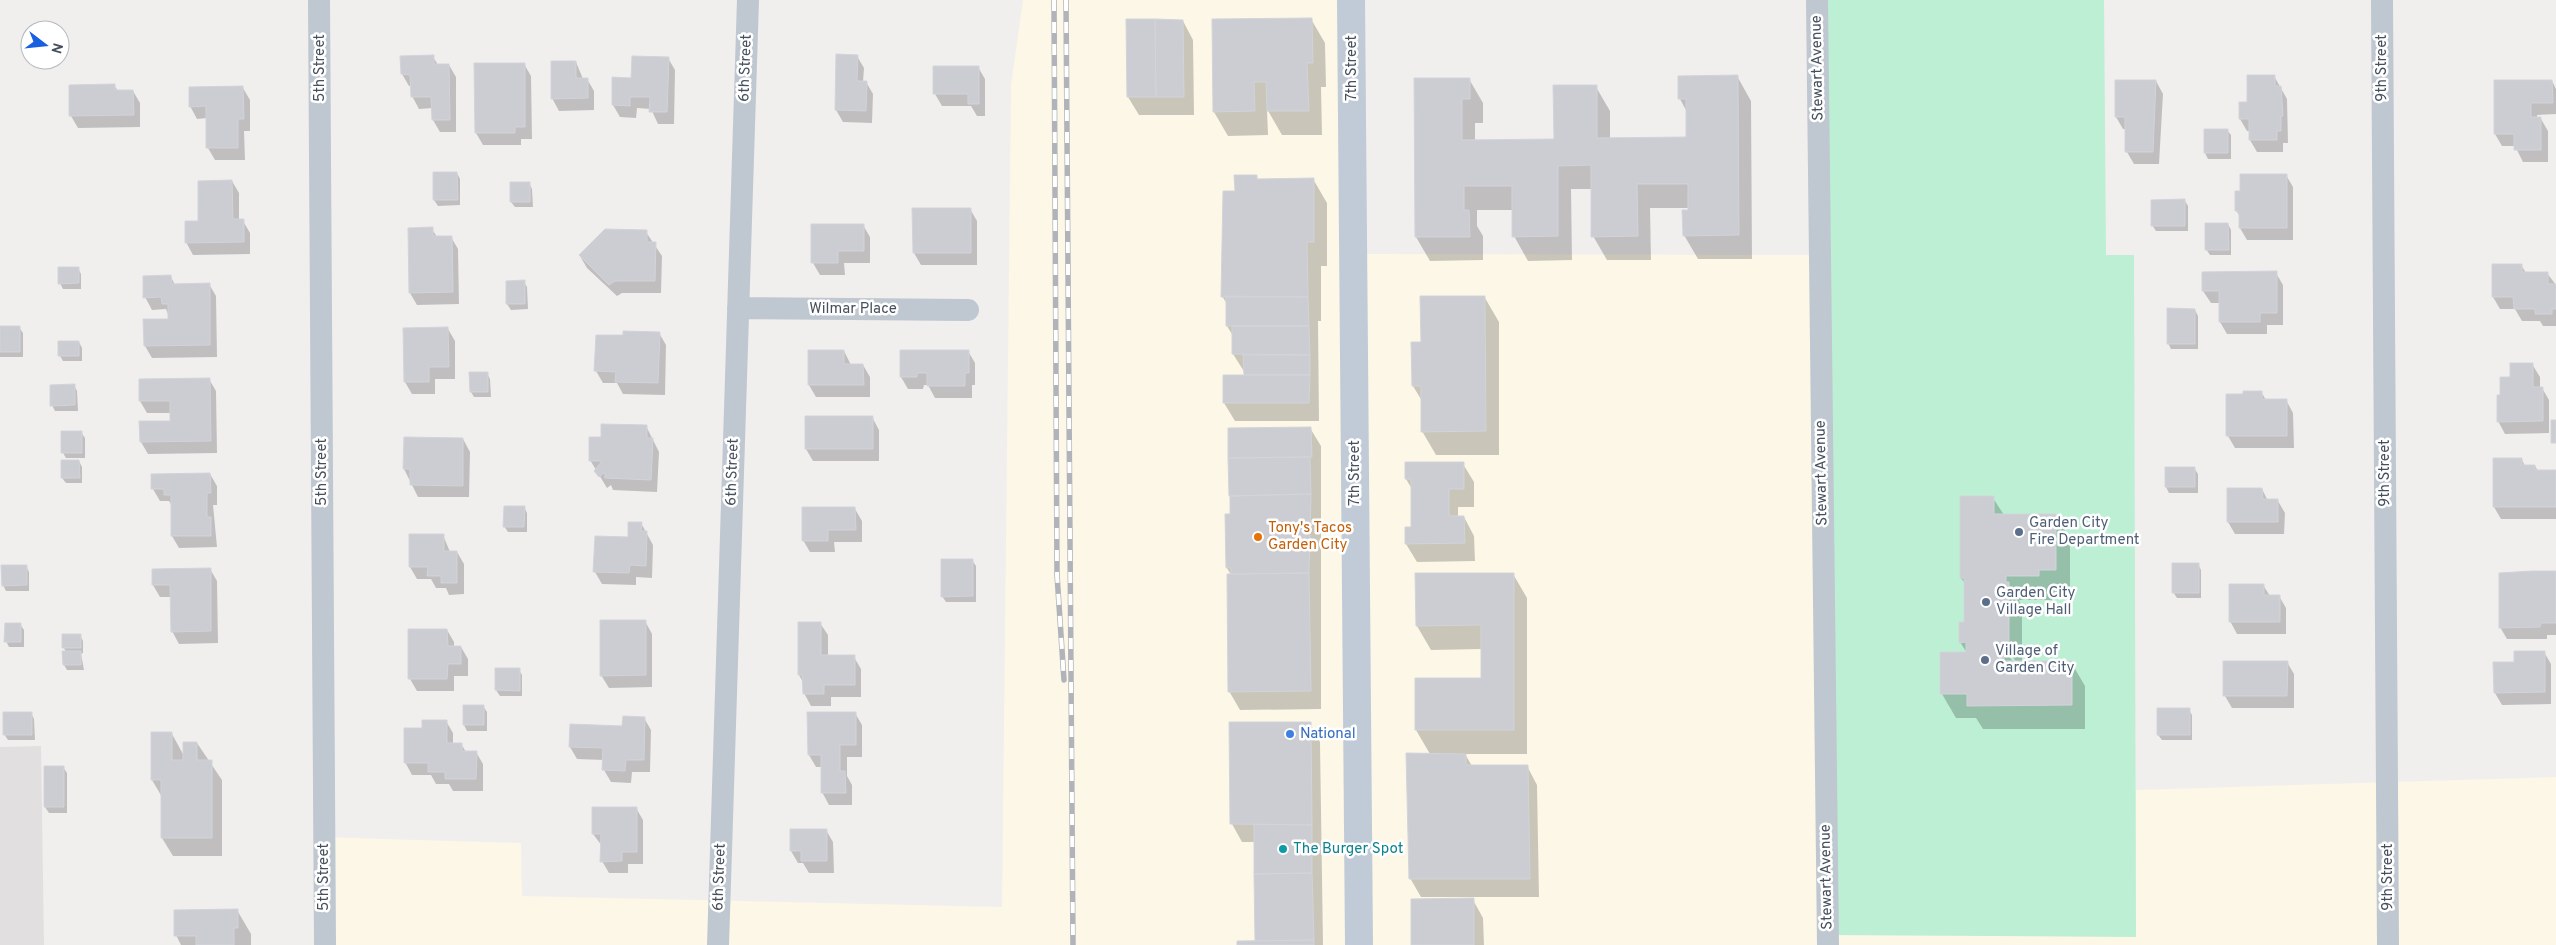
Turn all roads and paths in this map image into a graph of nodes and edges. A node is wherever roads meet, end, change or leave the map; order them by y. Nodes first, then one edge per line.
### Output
1 (319, 0) edge
2 (748, 0) edge
3 (1351, 0) edge
4 (1817, 0) edge
5 (2382, 0) edge
6 (738, 308) junction
7 (968, 310) dead end
8 (325, 945) edge
9 (718, 945) edge
10 (1359, 945) edge
11 (1828, 945) edge
12 (2388, 945) edge

1 - 8 street, 5th Street
2 - 6 street, 6th Street
3 - 10 street, 7th Street
4 - 11 street, Stewart Avenue
5 - 12 street, 9th Street
6 - 7 street, Wilmar Place
6 - 9 street, 6th Street

